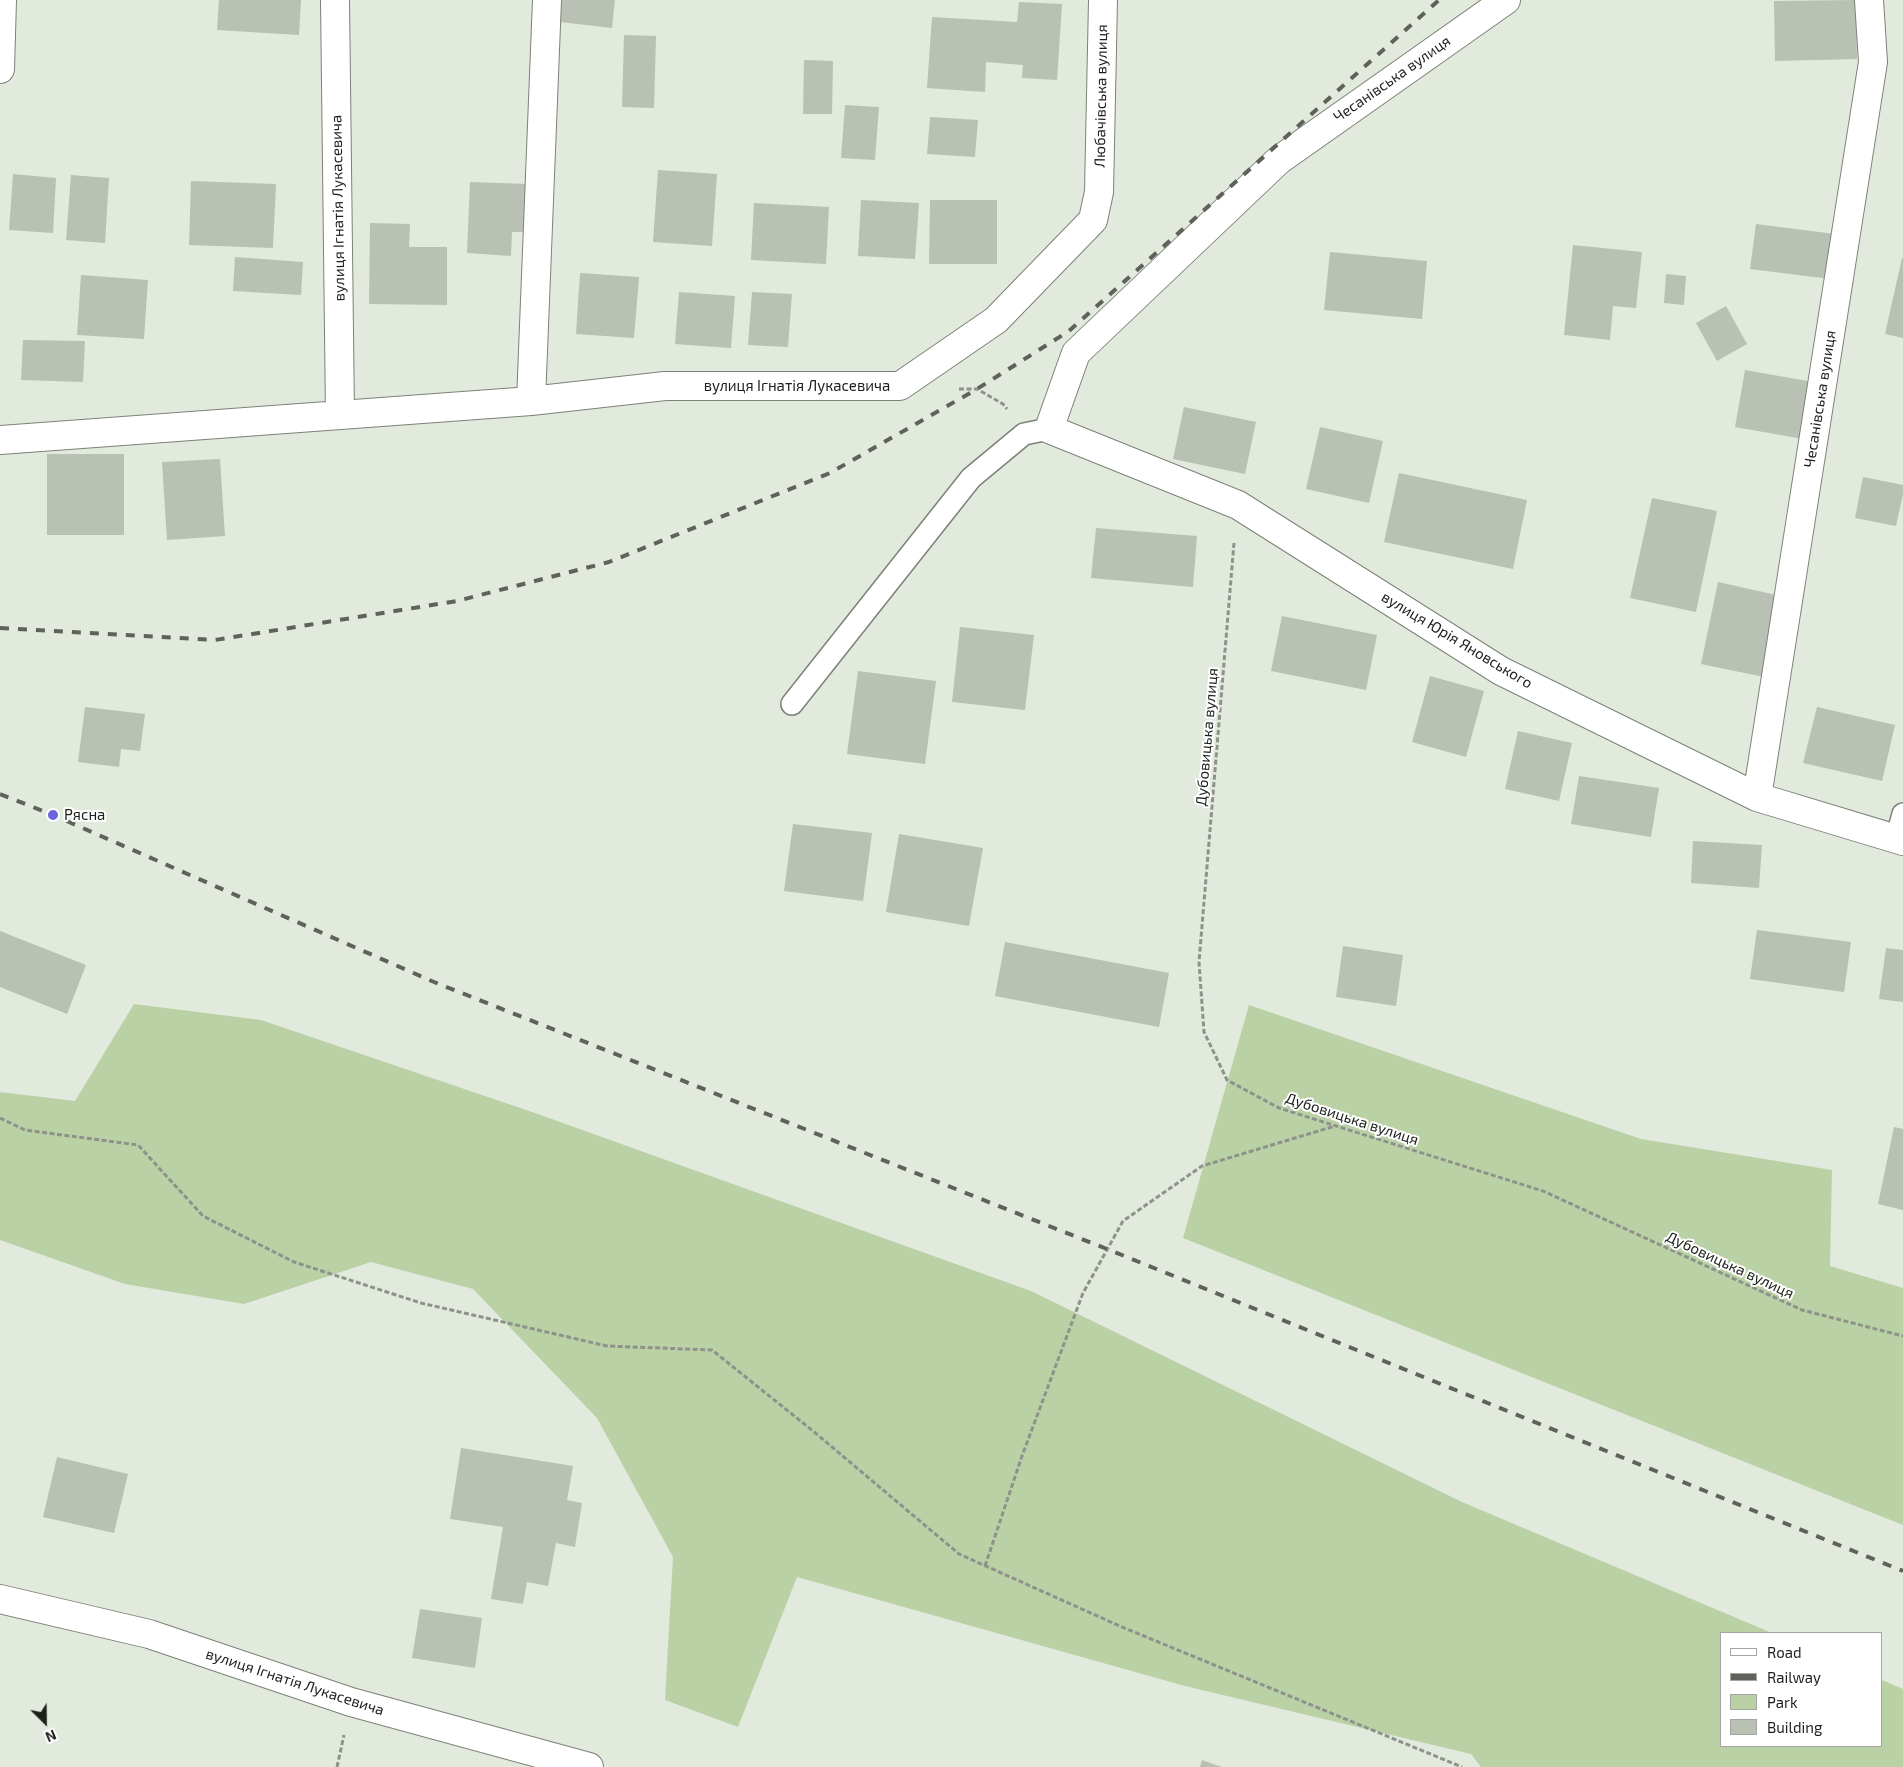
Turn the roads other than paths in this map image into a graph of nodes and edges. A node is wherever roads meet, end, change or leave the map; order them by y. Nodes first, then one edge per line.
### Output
1 (2, 0) edge
2 (335, 0) edge
3 (1104, 0) edge
4 (1506, 0) edge
5 (1869, 0) edge
6 (546, 11) edge
7 (0, 69) edge
8 (1100, 192) joint
9 (531, 401) junction
10 (340, 415) junction
11 (1037, 432) junction
12 (0, 440) edge
13 (792, 704) dead end
14 (1757, 797) junction
15 (1901, 832) edge
16 (0, 1599) edge
17 (589, 1767) edge

1 - 7 street
2 - 10 street, вулиця Ігнатія Лукасевича
3 - 8 street, Любачівська вулиця
4 - 11 street, Чесанівська вулиця
5 - 14 street, Чесанівська вулиця
6 - 9 street
8 - 9 street, вулиця Ігнатія Лукасевича
9 - 10 street, вулиця Ігнатія Лукасевича
10 - 12 street, вулиця Ігнатія Лукасевича
11 - 13 lane
11 - 14 street, вулиця Юрія Яновського
14 - 15 street, вулиця Юрія Яновського
16 - 17 street, вулиця Ігнатія Лукасевича

